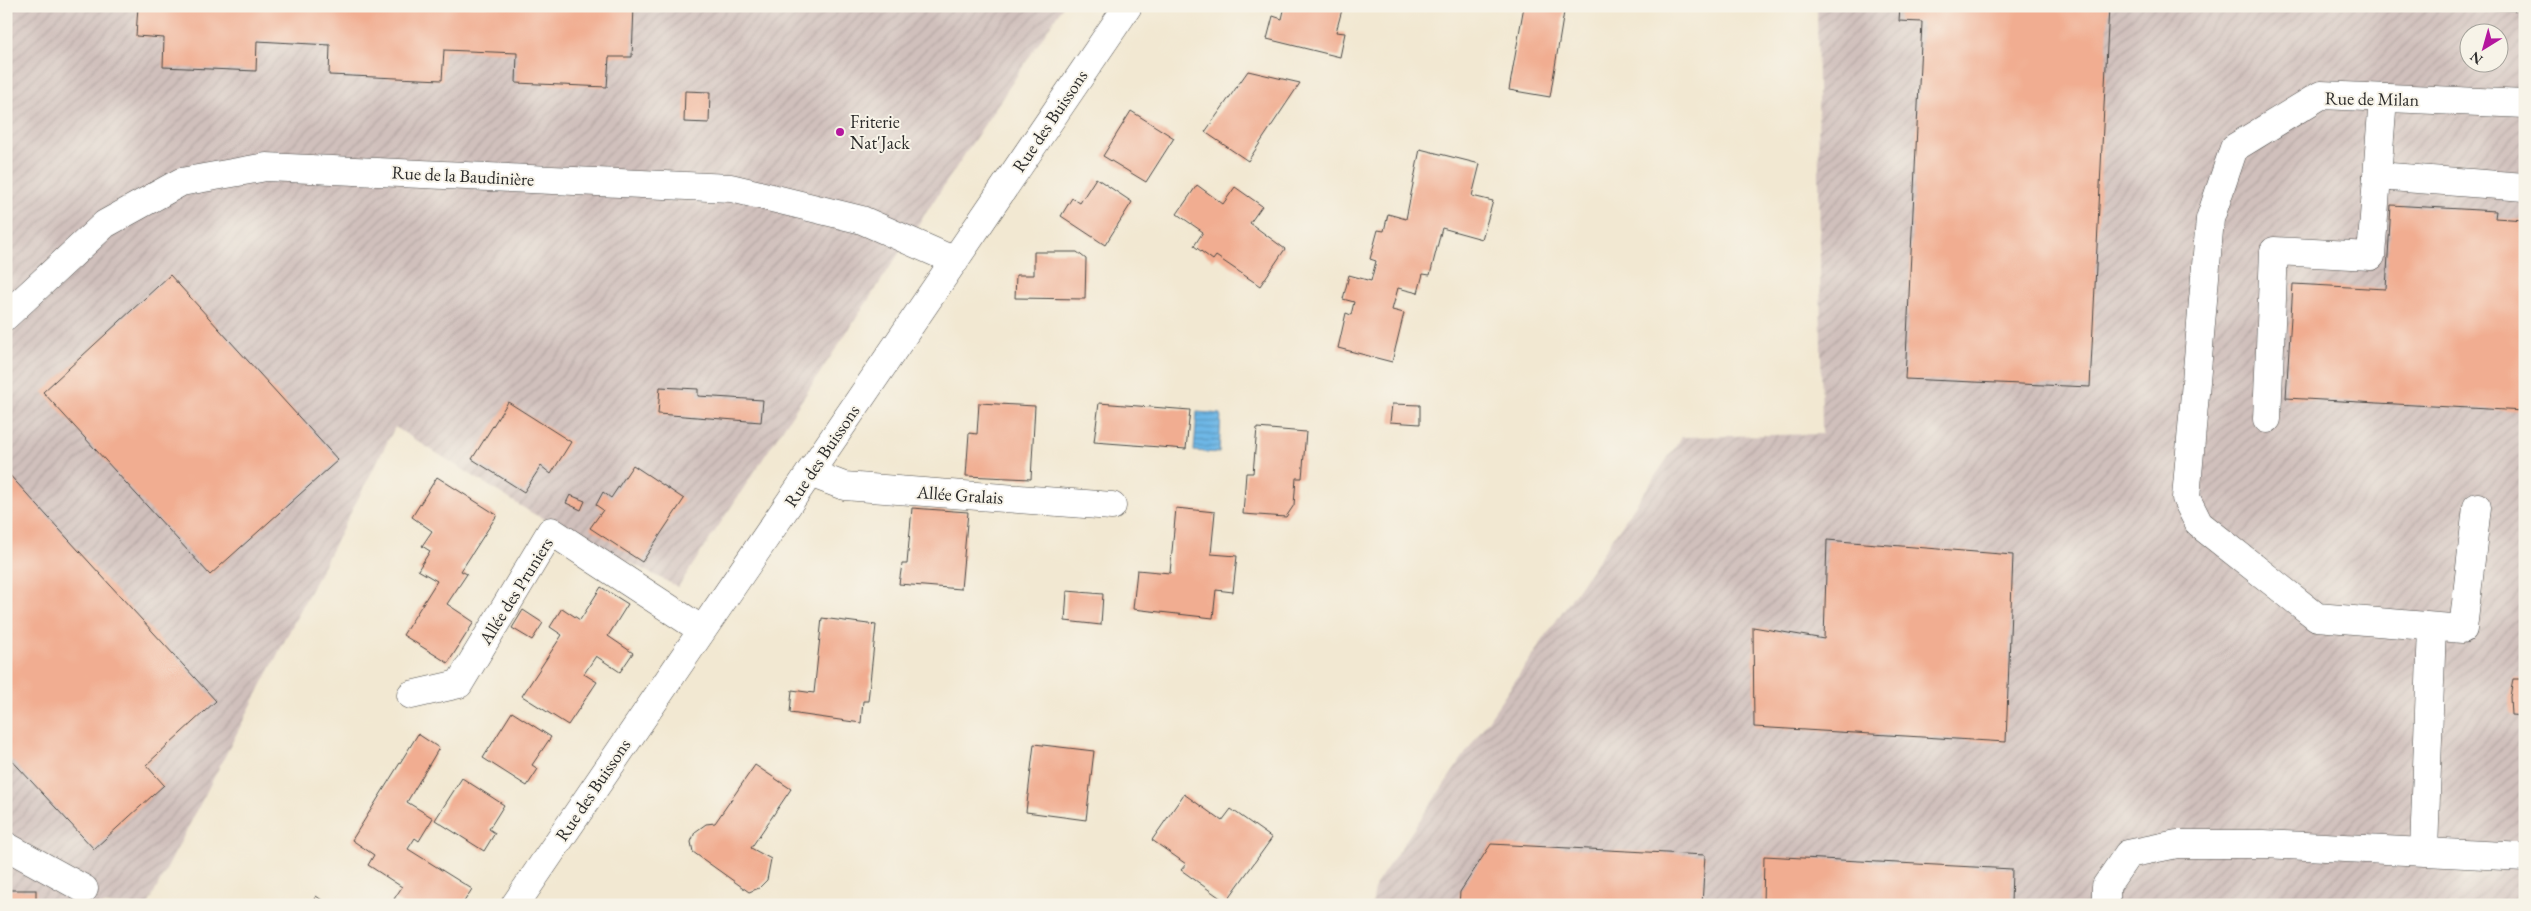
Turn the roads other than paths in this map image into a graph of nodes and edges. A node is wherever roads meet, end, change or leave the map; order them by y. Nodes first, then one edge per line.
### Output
1 (1128, 6) edge
2 (2383, 98) junction
3 (2525, 104) edge
4 (2377, 176) junction
5 (2525, 187) edge
6 (956, 261) junction
7 (6, 316) edge
8 (2268, 419) dead end
9 (810, 473) junction
10 (1112, 506) dead end
11 (2477, 506) dead end
12 (2432, 627) junction
13 (702, 630) junction
14 (410, 695) dead end
15 (6, 846) edge
16 (2424, 851) junction
17 (2525, 857) edge
18 (84, 889) dead end
19 (515, 905) edge
20 (2106, 905) edge

1 - 6 street, Rue des Buissons
2 - 3 street, Rue de Milan
2 - 4 street
2 - 12 street, Rue de Milan
4 - 5 street
4 - 8 street
6 - 7 street, Rue de la Baudinière
6 - 9 street, Rue des Buissons
9 - 10 street, Allée Gralais
9 - 13 street, Rue des Buissons
11 - 12 street
12 - 16 street
13 - 14 street, Allée des Pruniers
13 - 19 street, Rue des Buissons
15 - 18 street
16 - 17 street
16 - 20 street

